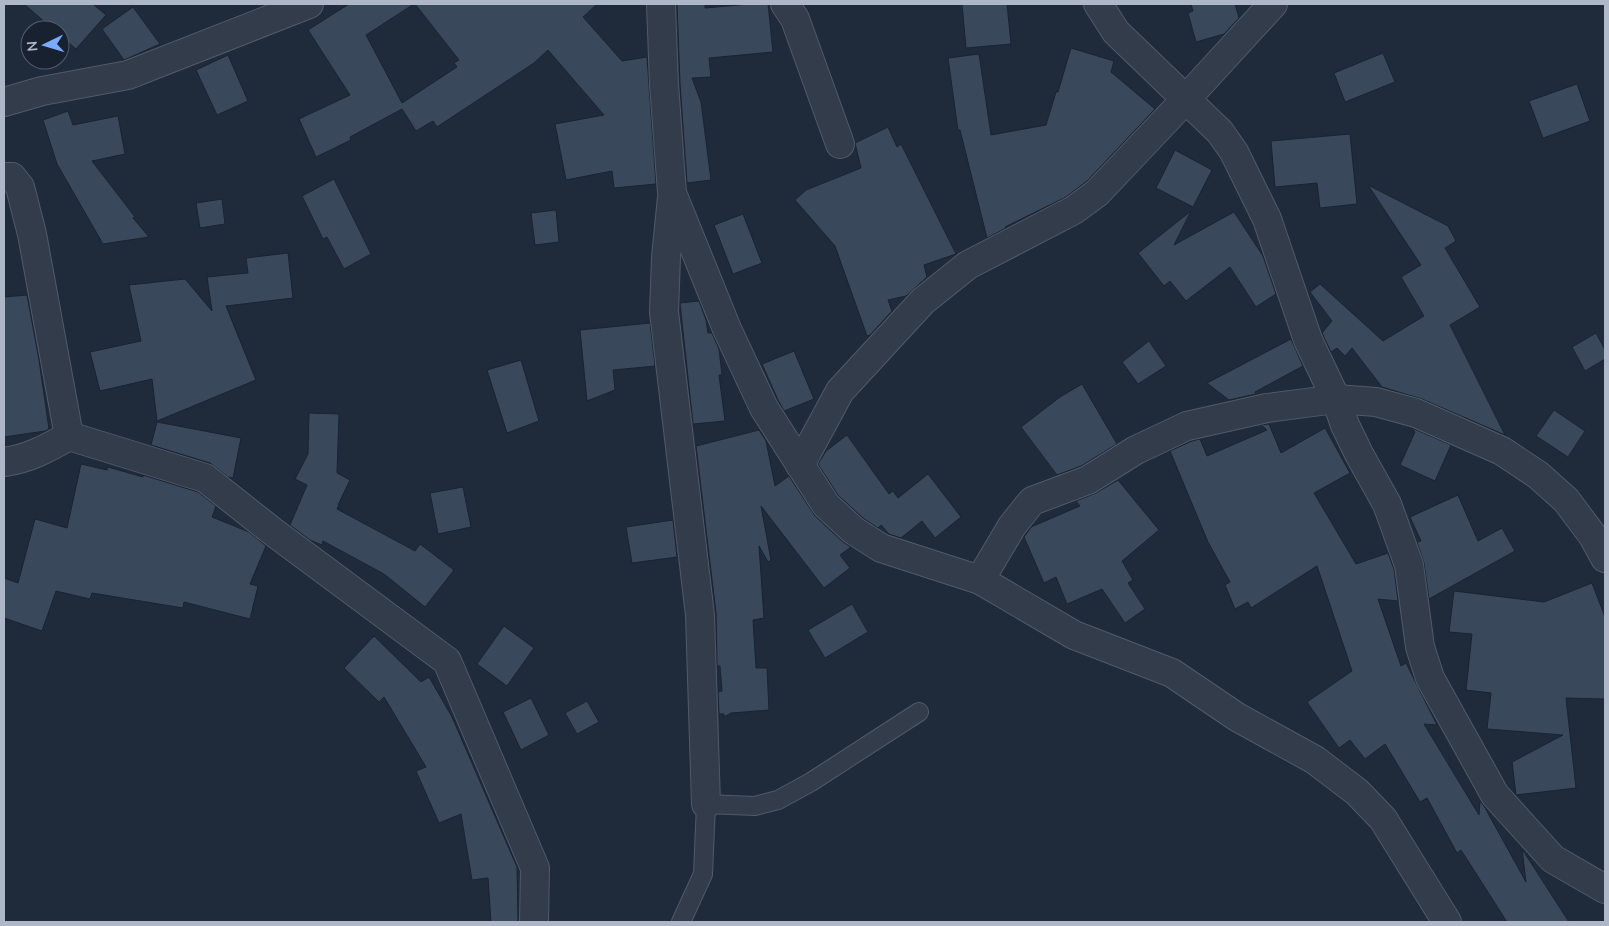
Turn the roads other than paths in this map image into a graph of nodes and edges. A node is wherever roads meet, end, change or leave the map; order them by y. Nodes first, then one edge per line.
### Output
1 (309, 4) edge
2 (661, 4) edge
3 (785, 4) edge
4 (1098, 4) edge
5 (1273, 4) edge
6 (1186, 99) junction
7 (4, 102) edge
8 (840, 144) dead end
9 (4, 177) edge
10 (672, 193) junction
11 (1336, 399) junction
12 (69, 436) junction
13 (4, 462) edge
14 (800, 465) junction
15 (1605, 558) edge
16 (980, 580) junction
17 (919, 712) dead end
18 (706, 804) junction
19 (1605, 888) edge
20 (534, 922) edge
21 (681, 922) edge
22 (1447, 922) edge

1 - 7 street
2 - 10 street
3 - 8 street
4 - 6 street
5 - 6 street
6 - 11 street
6 - 14 street
9 - 12 street
10 - 14 street
10 - 18 street
11 - 15 street
11 - 16 street
11 - 19 street
12 - 13 street
12 - 20 street
14 - 16 street
16 - 22 street
17 - 18 lane
18 - 21 lane

